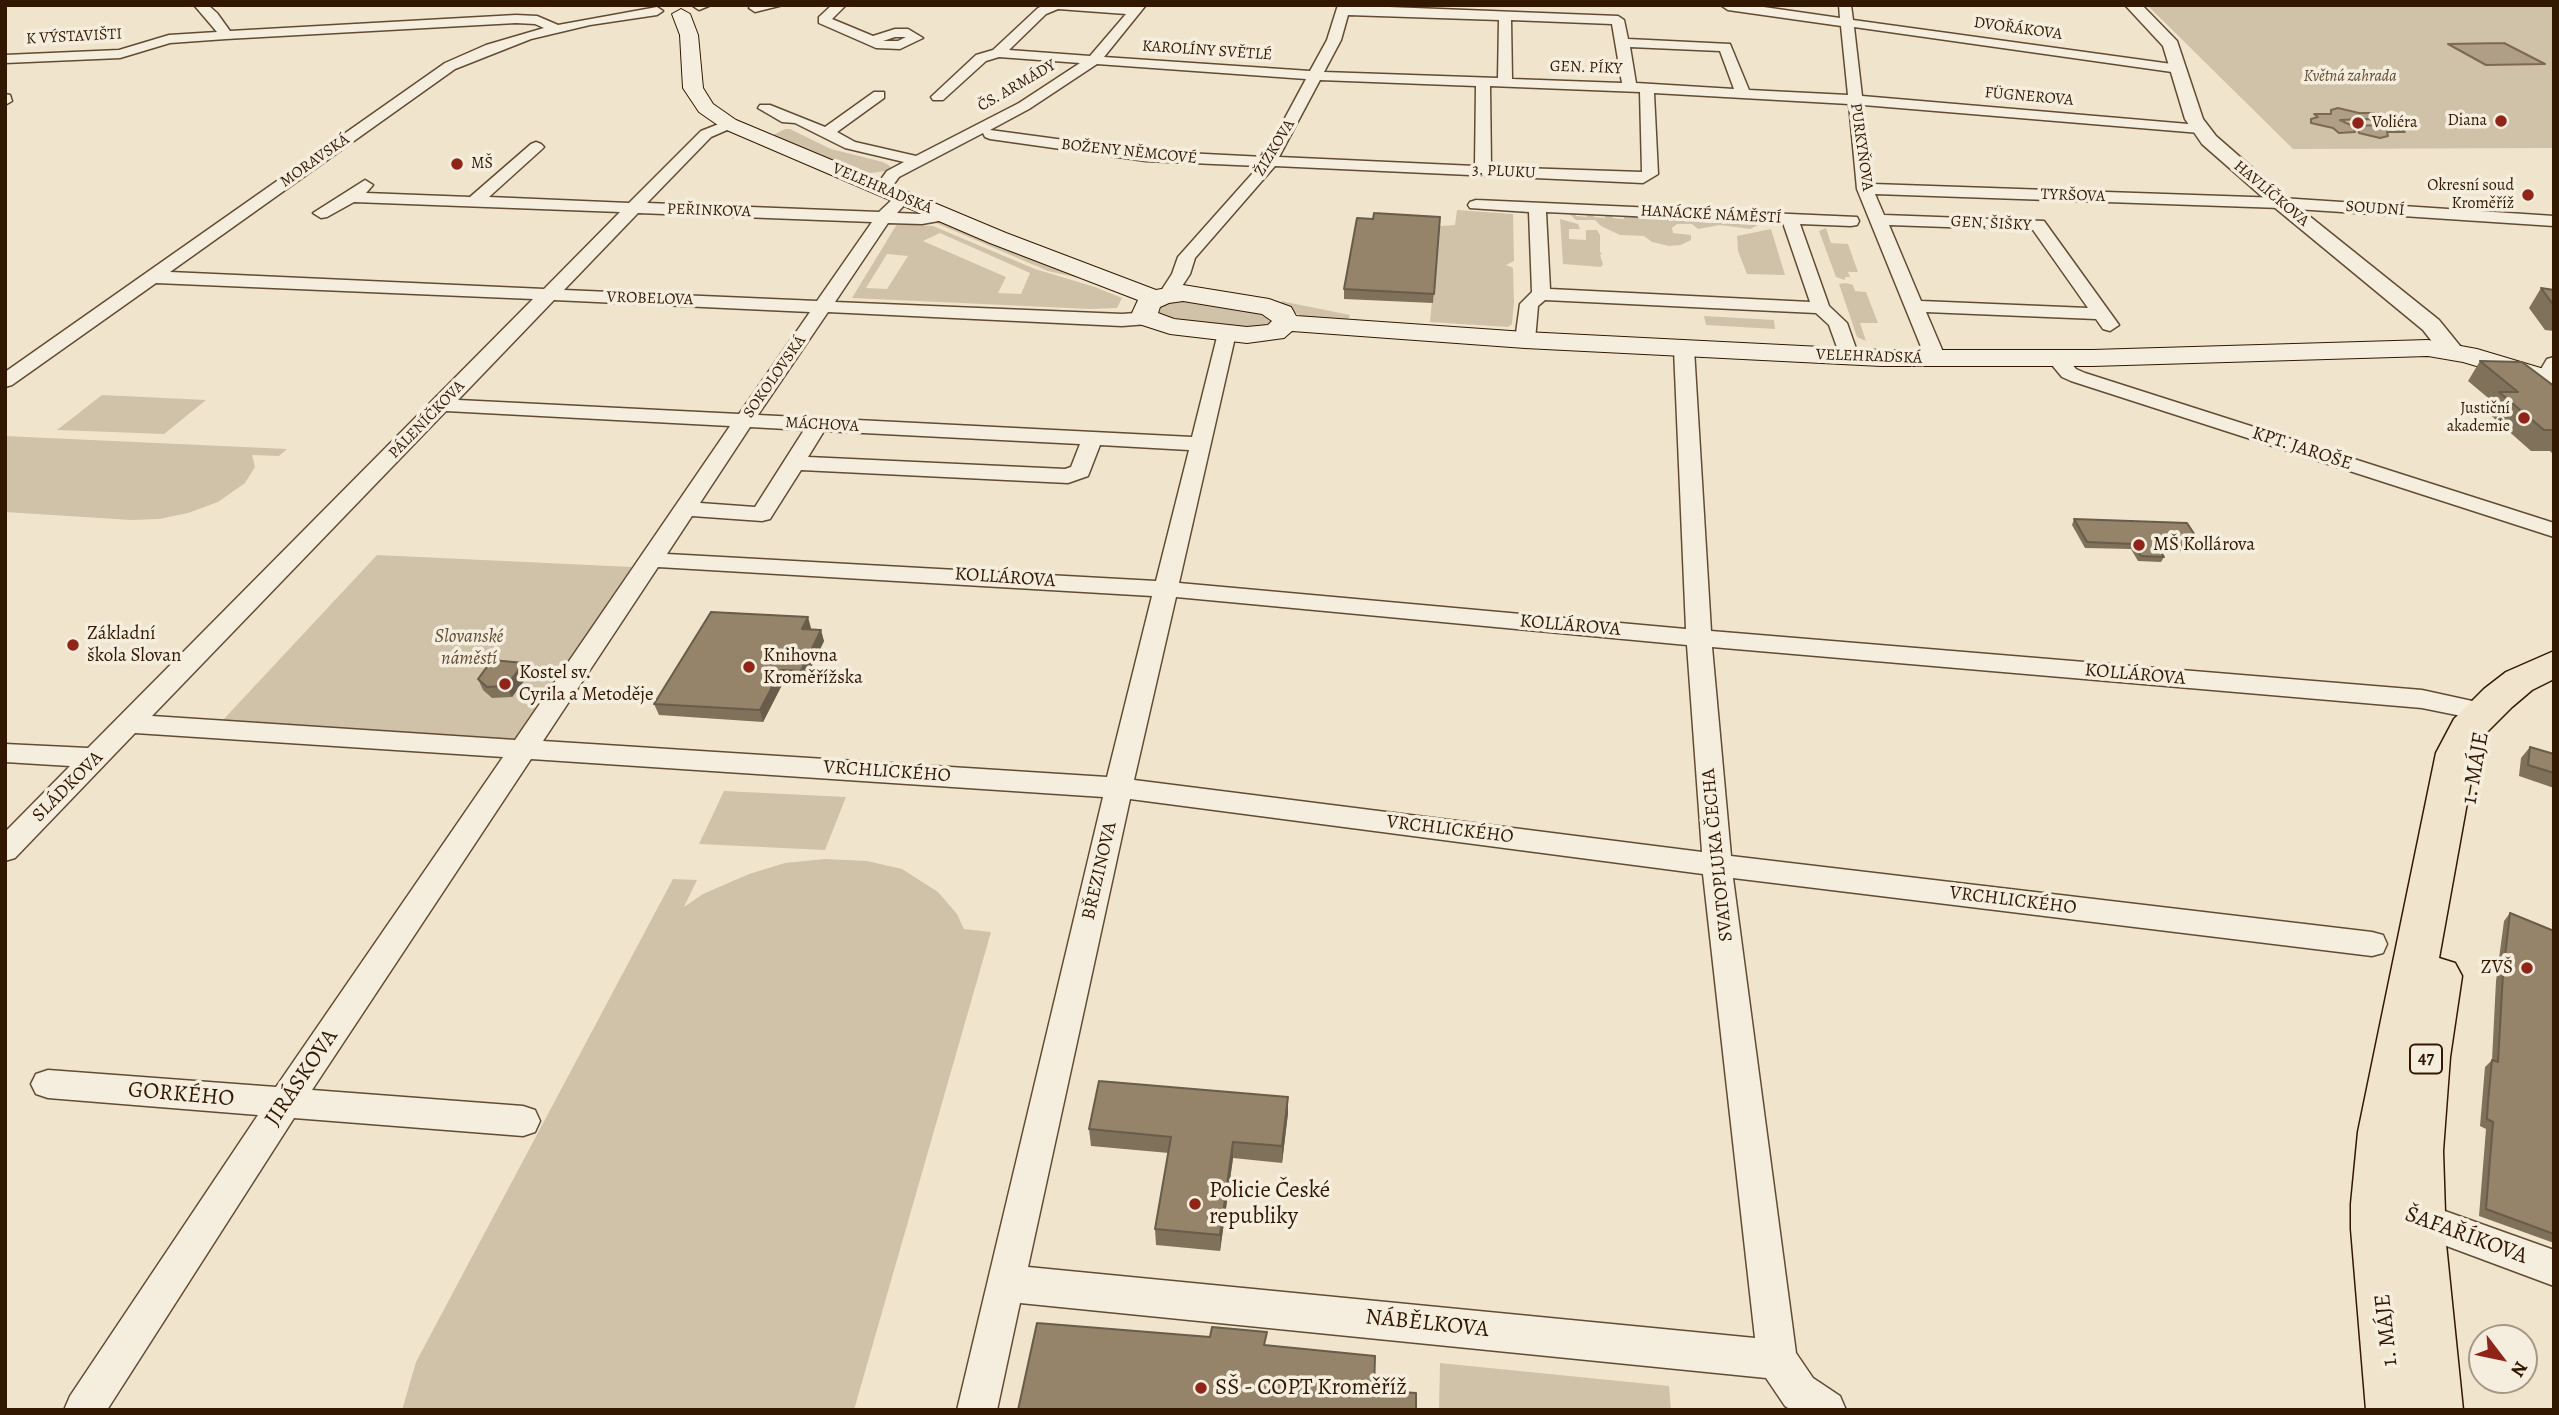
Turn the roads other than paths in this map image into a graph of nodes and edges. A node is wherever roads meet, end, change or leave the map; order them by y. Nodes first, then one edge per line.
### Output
1 (200, 5) edge
2 (778, 5) edge
3 (840, 5) edge
4 (1057, 5) edge
5 (2133, 5) edge
6 (1728, 6) edge
7 (684, 8) edge
8 (755, 8) dead end
9 (1138, 8) edge
10 (1343, 8) edge
11 (397, 12) dead end
12 (1845, 14) edge
13 (1505, 17) junction
14 (407, 25) junction
15 (555, 29) junction
16 (226, 35) junction
17 (876, 41) dead end
18 (1622, 43) junction
19 (998, 53) junction
20 (5, 59) edge
21 (1094, 60) junction
22 (2179, 69) junction
23 (1317, 76) junction
24 (1483, 82) junction
25 (1505, 83) junction
26 (1630, 88) junction
27 (1647, 88) junction
28 (1743, 93) junction
29 (879, 95) dead end
30 (938, 97) dead end
31 (1855, 100) junction
32 (765, 108) dead end
33 (729, 124) junction
34 (2200, 129) junction
35 (826, 134) junction
36 (990, 134) dead end
37 (536, 147) dead end
38 (918, 161) junction
39 (1269, 162) junction
40 (1483, 171) junction
41 (1568, 175) junction
42 (366, 184) dead end
43 (892, 187) junction
44 (1865, 189) junction
45 (351, 197) junction
46 (474, 202) junction
47 (2281, 203) junction
48 (1476, 205) dead end
49 (1537, 207) junction
50 (634, 208) junction
51 (1570, 209) junction
52 (321, 213) dead end
53 (944, 215) junction
54 (884, 217) junction
55 (1790, 219) junction
56 (1878, 220) junction
57 (1852, 221) dead end
58 (2554, 221) edge
59 (152, 277) junction
60 (1116, 284) junction
61 (1541, 293) junction
62 (549, 295) junction
63 (1163, 296) junction
64 (1914, 306) junction
65 (823, 307) junction
66 (1821, 308) junction
67 (1286, 323) junction
68 (1227, 333) junction
69 (1525, 340) junction
70 (1684, 349) junction
71 (2453, 352) junction
72 (1849, 357) junction
73 (1936, 359) junction
74 (2057, 359) junction
75 (2554, 363) edge
76 (11, 373) edge
77 (2554, 373) edge
78 (2554, 381) edge
79 (442, 405) junction
80 (744, 421) junction
81 (817, 425) junction
82 (1091, 439) junction
83 (1202, 444) junction
84 (794, 463) junction
85 (687, 509) junction
86 (2554, 530) edge
87 (652, 559) junction
88 (1166, 589) junction
89 (1699, 638) junction
90 (2554, 663) edge
91 (2486, 712) junction
92 (130, 724) junction
93 (526, 749) junction
94 (5, 752) edge
95 (96, 758) junction
96 (1119, 788) junction
97 (5, 849) edge
98 (1717, 865) junction
99 (2372, 944) dead end
100 (48, 1084) dead end
101 (284, 1104) junction
102 (523, 1121) dead end
103 (2398, 1211) junction
104 (2554, 1268) edge
105 (1005, 1283) junction
106 (1777, 1360) junction
107 (84, 1410) edge
108 (976, 1410) edge
109 (1826, 1410) edge
110 (2395, 1410) edge
111 (2434, 1410) edge

1 - 16 street
2 - 8 street
3 - 17 street
4 - 9 street
4 - 19 street
5 - 22 street, HAVLÍČKOVA
6 - 12 street, DVOŘÁKOVA
7 - 15 street, MORAVSKÁ
7 - 33 main road, VELEHRADSKÁ
9 - 21 street, ČS. ARMÁDY
10 - 13 street
10 - 23 street, ŽIŽKOVA
11 - 14 street
12 - 22 street, DVOŘÁKOVA
12 - 31 street, PURKYŇOVA
13 - 18 street
13 - 25 street
14 - 15 street
14 - 16 street
15 - 59 street, MORAVSKÁ
16 - 20 street, K VÝSTAVIŠTI
18 - 26 street
18 - 28 street
19 - 21 street, KAROLÍNY SVĚTLÉ
19 - 30 street
21 - 23 street, KAROLÍNY SVĚTLÉ
21 - 38 street, ČS. ARMÁDY
22 - 34 street, HAVLÍČKOVA
23 - 24 street, GEN. PÍKY
23 - 39 street, ŽIŽKOVA
24 - 25 street, GEN. PÍKY
24 - 40 street
25 - 26 street, GEN. PÍKY
26 - 27 street, GEN. PÍKY
27 - 28 street, GEN. PÍKY
27 - 41 street, 3. PLUKU
28 - 31 street, GEN. PÍKY
29 - 35 street
31 - 34 street, FÜGNEROVA
31 - 44 street, PURKYŇOVA
32 - 35 street
33 - 43 main road, VELEHRADSKÁ
33 - 50 street, PÁLENÍČKOVA
34 - 47 street, HAVLÍČKOVA
35 - 38 street
36 - 39 street, BOŽENY NĚMCOVÉ
37 - 46 street
38 - 43 street, ČS. ARMÁDY
39 - 40 street, 3. PLUKU
39 - 63 street, ŽIŽKOVA
40 - 41 street, 3. PLUKU
41 - 51 street
42 - 45 street
43 - 53 main road, VELEHRADSKÁ
43 - 54 street, SOKOLOVSKÁ
44 - 47 street, TYRŠOVA
44 - 56 street, PURKYŇOVA
45 - 46 street, PEŘINKOVA
45 - 52 street
46 - 50 street, PEŘINKOVA
47 - 58 street, SOUDNÍ
47 - 71 street, HAVLÍČKOVA
48 - 49 street, HANÁCKÉ NÁMĚSTÍ
49 - 51 street, HANÁCKÉ NÁMĚSTÍ
49 - 61 street
50 - 54 street, PEŘINKOVA
50 - 62 street, PÁLENÍČKOVA
51 - 55 street, HANÁCKÉ NÁMĚSTÍ
53 - 54 street, PEŘINKOVA
53 - 60 main road, VELEHRADSKÁ
54 - 65 street, SOKOLOVSKÁ
55 - 57 street
55 - 66 street, HANÁCKÉ NÁMĚSTÍ
56 - 64 street, PURKYŇOVA
56 - 64 street, GEN. ŠIŠKY
59 - 62 street, VROBELOVA
59 - 76 street, MORAVSKÁ
60 - 63 main road, VELEHRADSKÁ
60 - 63 street
61 - 66 street
61 - 69 street
62 - 65 street, VROBELOVA
62 - 79 street, PÁLENÍČKOVA
63 - 65 street, VROBELOVA
63 - 67 main road, VELEHRADSKÁ
63 - 68 main road, VELEHRADSKÁ
64 - 73 street, PURKYŇOVA
65 - 80 street, SOKOLOVSKÁ
66 - 72 street, HANÁCKÉ NÁMĚSTÍ
67 - 68 main road, VELEHRADSKÁ
67 - 69 main road, VELEHRADSKÁ
68 - 83 street, BŘEZINOVA
69 - 70 main road, VELEHRADSKÁ
70 - 72 main road, VELEHRADSKÁ
70 - 89 street, SVATOPLUKA ČECHA
71 - 74 main road, VELEHRADSKÁ
71 - 78 main road, VELEHRADSKÁ
72 - 73 main road, VELEHRADSKÁ
73 - 74 main road, VELEHRADSKÁ
74 - 86 street, KPT. JAROŠE
75 - 77 street
79 - 80 street, MÁCHOVA
79 - 92 street, PÁLENÍČKOVA
80 - 81 street, MÁCHOVA
80 - 85 street, SOKOLOVSKÁ
81 - 82 street, MÁCHOVA
81 - 84 street
82 - 83 street, MÁCHOVA
82 - 84 street
83 - 88 street, BŘEZINOVA
84 - 85 street
85 - 87 street, SOKOLOVSKÁ
87 - 88 street, KOLLÁROVA
87 - 93 street
88 - 89 street, KOLLÁROVA
88 - 96 street, BŘEZINOVA
89 - 91 street, KOLLÁROVA
89 - 98 street, SVATOPLUKA ČECHA
90 - 91 main road, 47
91 - 103 main road, 1. MÁJE / 47
92 - 93 street
92 - 95 street, SLÁDKOVA
93 - 96 street, VRCHLICKÉHO
93 - 101 street, JIRÁSKOVA
94 - 95 street
95 - 97 street, SLÁDKOVA
96 - 98 street, VRCHLICKÉHO
96 - 105 street, BŘEZINOVA
98 - 99 street, VRCHLICKÉHO
98 - 106 street, SVATOPLUKA ČECHA
100 - 101 street, GORKÉHO
101 - 102 street, GORKÉHO
101 - 107 street, JIRÁSKOVA
103 - 104 street, ŠAFAŘÍKOVA
103 - 110 main road, 1. MÁJE / 47
103 - 111 main road, 1. MÁJE / 47
105 - 106 street, NÁBĚLKOVA
105 - 108 street, BŘEZINOVA
106 - 109 street

